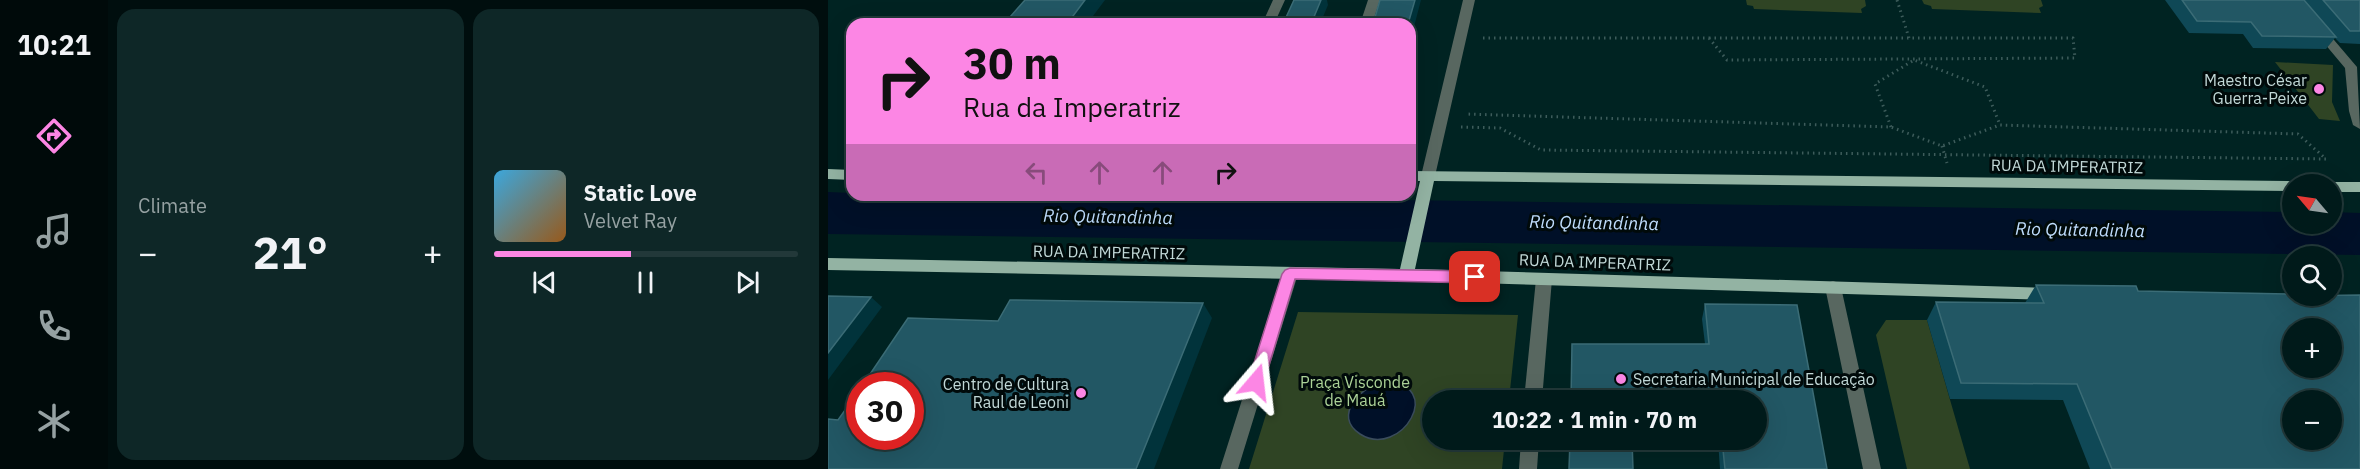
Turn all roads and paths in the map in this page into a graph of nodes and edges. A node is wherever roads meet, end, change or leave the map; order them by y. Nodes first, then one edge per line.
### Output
1 (1278, 0) edge
2 (1374, 0) edge
3 (1469, 0) edge
4 (1897, 0) edge
5 (2294, 0) edge
6 (1270, 18) edge
7 (1368, 18) edge
8 (1460, 38) junction
9 (1709, 38) junction
10 (1909, 38) junction
11 (1914, 60) junction
12 (2354, 64) edge
13 (1441, 120) junction
14 (2360, 124) edge
15 (2000, 125) junction
16 (1891, 128) junction
17 (828, 174) edge
18 (846, 175) edge
19 (1416, 176) edge
20 (1428, 176) junction
21 (2282, 186) edge
22 (2342, 187) edge
23 (2360, 187) edge
24 (828, 264) edge
25 (1290, 274) junction
26 (1406, 275) junction
27 (1544, 279) junction
28 (1833, 287) junction
29 (2063, 294) edge
30 (1534, 390) edge
31 (1529, 450) edge
32 (1229, 469) edge
33 (1528, 469) edge
34 (1872, 469) edge

1 - 6 street
2 - 7 street
3 - 8 street
4 - 10 path
5 - 12 street
8 - 9 path
8 - 13 street
9 - 10 path
9 - 11 path
10 - 11 path
11 - 15 path
11 - 16 path
12 - 14 street
13 - 15 path
13 - 16 path
13 - 20 street
15 - 16 path
17 - 18 main road
19 - 20 main road, RUA DA IMPERATRIZ
20 - 21 main road, RUA DA IMPERATRIZ
20 - 26 main road
22 - 23 main road
24 - 25 main road, RUA DA IMPERATRIZ
25 - 26 main road, RUA DA IMPERATRIZ
25 - 32 street
26 - 27 main road, RUA DA IMPERATRIZ
27 - 28 main road, RUA DA IMPERATRIZ
27 - 30 street
28 - 29 main road, RUA DA IMPERATRIZ
28 - 34 street
31 - 33 street

